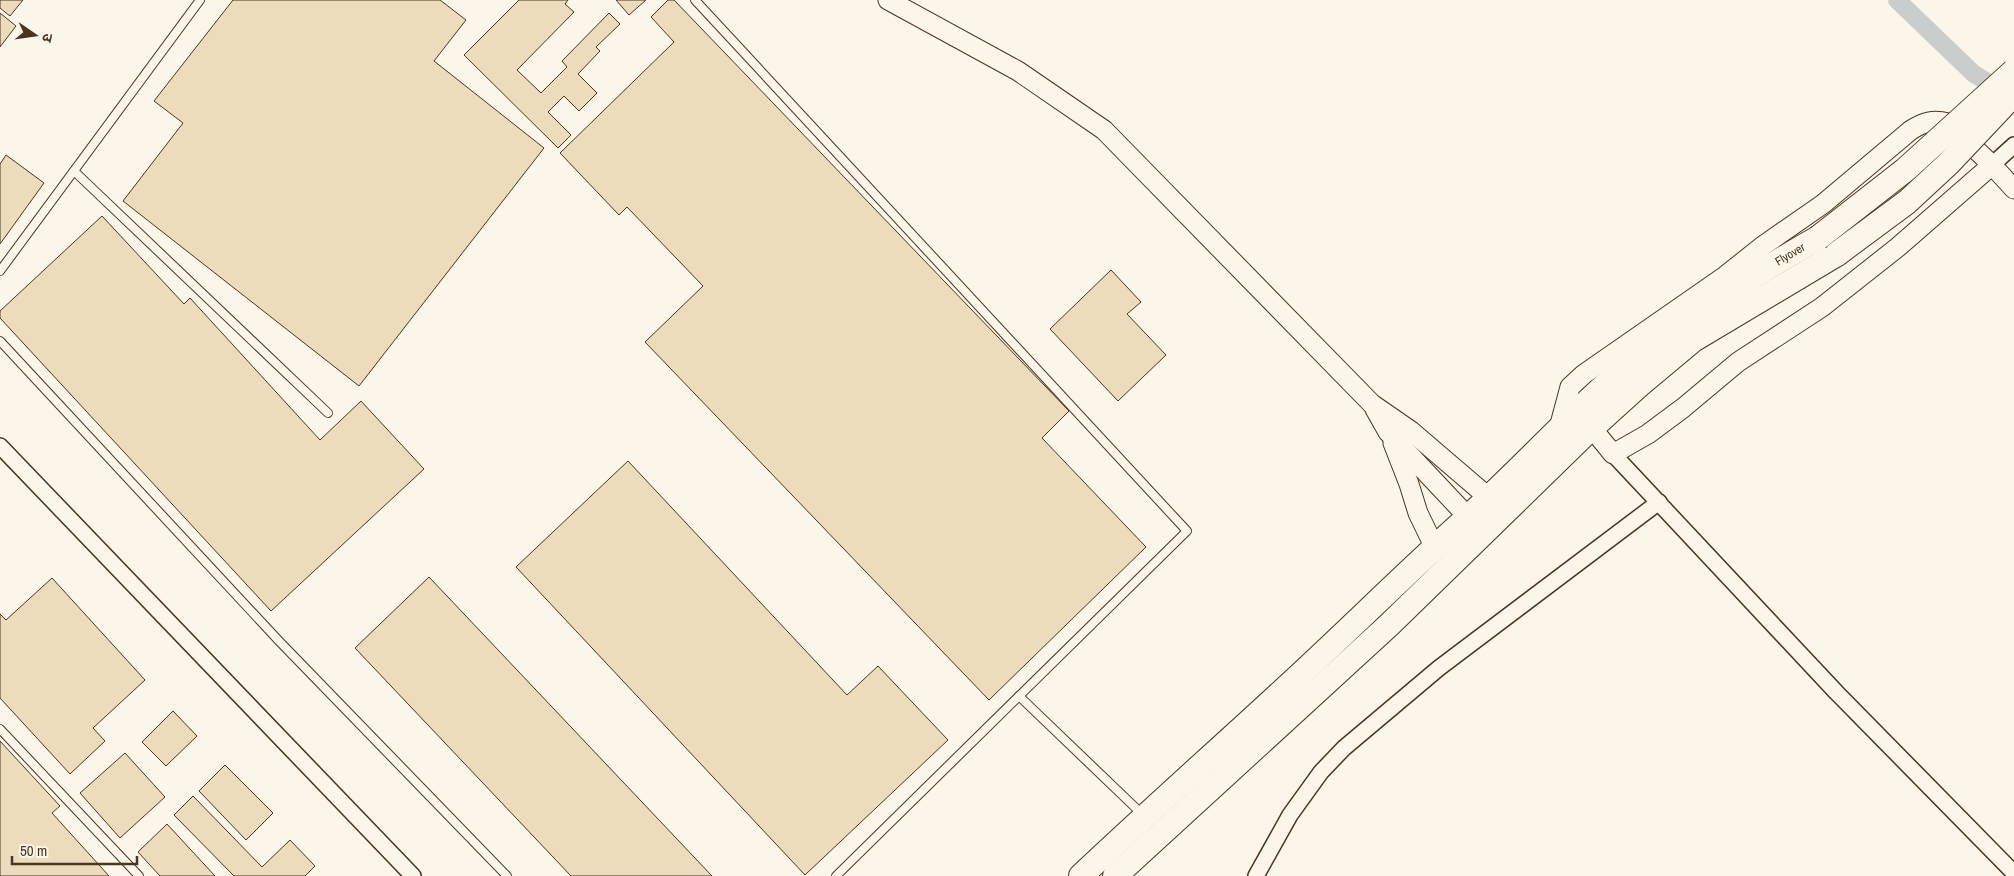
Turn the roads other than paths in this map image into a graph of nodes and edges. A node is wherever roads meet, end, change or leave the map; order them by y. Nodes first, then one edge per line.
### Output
1 (200, 0) edge
2 (695, 0) edge
3 (888, 0) edge
4 (2014, 71) edge
5 (2014, 94) edge
6 (2014, 145) edge
7 (1992, 165) junction
8 (74, 171) junction
9 (2014, 189) edge
10 (0, 271) edge
11 (0, 341) edge
12 (1372, 404) junction
13 (328, 413) dead end
14 (1591, 427) junction
15 (1558, 428) junction
16 (1388, 432) junction
17 (0, 446) edge
18 (1613, 454) junction
19 (1488, 497) junction
20 (1659, 502) junction
21 (1468, 517) junction
22 (1434, 546) junction
23 (1019, 696) junction
24 (0, 729) edge
25 (1144, 816) junction
26 (2014, 873) edge
27 (139, 876) edge
28 (413, 876) edge
29 (507, 876) edge
30 (836, 876) edge
31 (1081, 876) edge
32 (1115, 876) edge
33 (1256, 876) edge

1 - 8 lane
2 - 23 lane
3 - 12 street
4 - 15 main road, Flyover, bridge
5 - 14 main road, Flyover, bridge
6 - 7 street
7 - 9 street
7 - 15 street
7 - 18 street
8 - 10 lane
8 - 13 lane
11 - 29 lane
12 - 16 street
12 - 19 street
14 - 18 street
14 - 32 main road, Flyover
15 - 19 main road, Flyover
16 - 21 street
16 - 22 street
17 - 28 street
18 - 20 street
19 - 21 main road, Flyover
20 - 26 street
20 - 33 street
21 - 22 main road, Flyover
22 - 25 main road, Flyover
23 - 25 lane
23 - 30 lane
24 - 27 lane
25 - 31 main road, Flyover

